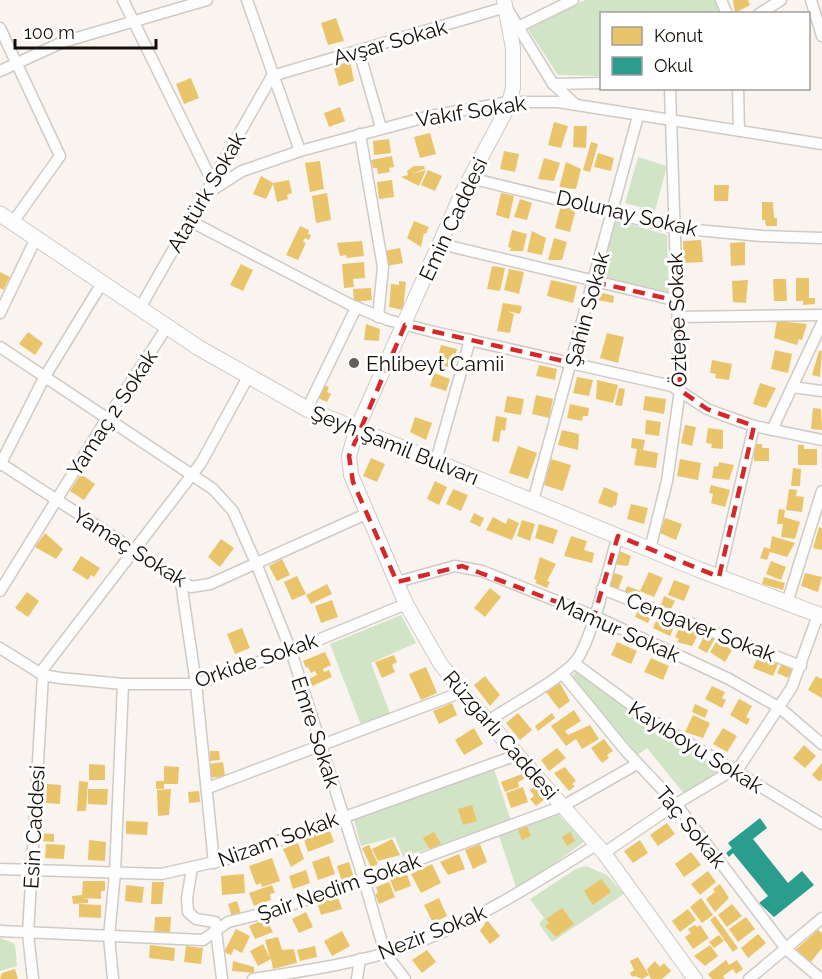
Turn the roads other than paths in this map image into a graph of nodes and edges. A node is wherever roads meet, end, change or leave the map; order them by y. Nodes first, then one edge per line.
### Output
1 (123, 0) edge
2 (207, 0) edge
3 (247, 0) edge
4 (573, 0) edge
5 (782, 0) edge
6 (811, 0) edge
7 (505, 4) edge
8 (762, 12) edge
9 (133, 22) junction
10 (518, 27) junction
11 (0, 28) edge
12 (822, 36) edge
13 (359, 51) junction
14 (18, 62) junction
15 (0, 71) edge
16 (272, 76) junction
17 (600, 83) edge
18 (553, 84) junction
19 (670, 90) edge
20 (738, 90) edge
21 (509, 102) junction
22 (576, 104) junction
23 (638, 116) junction
24 (672, 121) junction
25 (381, 128) junction
26 (739, 131) junction
27 (360, 134) junction
28 (822, 144) edge
29 (300, 151) junction
30 (470, 178) junction
31 (212, 181) junction
32 (203, 196) junction
33 (614, 211) junction
34 (6, 218) edge
35 (190, 220) junction
36 (674, 228) junction
37 (36, 238) junction
38 (822, 238) edge
39 (441, 244) junction
40 (594, 282) junction
41 (102, 283) junction
42 (678, 302) junction
43 (140, 308) junction
44 (356, 308) junction
45 (0, 313) edge
46 (822, 315) edge
47 (378, 317) junction
48 (678, 317) junction
49 (822, 323) edge
50 (405, 325) junction
51 (167, 327) junction
52 (470, 340) junction
53 (0, 347) edge
54 (572, 363) junction
55 (248, 377) junction
56 (44, 378) junction
57 (792, 387) junction
58 (680, 390) junction
59 (822, 391) edge
60 (307, 409) junction
61 (106, 420) junction
62 (754, 426) junction
63 (772, 430) junction
64 (356, 431) junction
65 (822, 440) edge
66 (436, 461) junction
67 (0, 464) edge
68 (192, 476) junction
69 (822, 491) edge
70 (56, 500) junction
71 (533, 501) junction
72 (366, 514) junction
73 (618, 536) junction
74 (651, 549) junction
75 (132, 550) junction
76 (256, 563) junction
77 (719, 577) junction
78 (181, 582) junction
79 (397, 582) junction
80 (602, 589) junction
81 (0, 591) edge
82 (787, 603) junction
83 (406, 604) junction
84 (820, 615) edge
85 (594, 616) junction
86 (0, 648) edge
87 (291, 651) junction
88 (574, 663) junction
89 (801, 666) junction
90 (562, 673) junction
91 (41, 674) junction
92 (123, 684) junction
93 (196, 684) junction
94 (462, 693) junction
95 (780, 708) junction
96 (488, 722) junction
97 (822, 744) edge
98 (321, 748) junction
99 (517, 755) junction
100 (637, 764) junction
101 (733, 772) junction
102 (208, 788) junction
103 (676, 804) junction
104 (563, 807) junction
105 (344, 816) junction
106 (822, 824) edge
107 (600, 849) junction
108 (214, 863) junction
109 (192, 868) junction
110 (0, 869) edge
111 (31, 870) junction
112 (115, 873) junction
113 (364, 880) junction
114 (822, 918) edge
115 (216, 930) junction
116 (0, 931) edge
117 (28, 934) junction
118 (109, 937) junction
119 (787, 950) junction
120 (385, 953) junction
121 (360, 959) junction
122 (33, 979) edge
123 (112, 979) edge
124 (222, 979) edge
125 (253, 979) edge
126 (357, 979) edge
127 (405, 979) edge
128 (695, 979) edge
129 (749, 979) edge
130 (821, 979) edge

1 - 9 street
2 - 9 street
3 - 16 street
4 - 10 street
5 - 8 street
6 - 12 street
7 - 10 street
7 - 13 street, Avşar Sokak
7 - 21 street, Emin Caddesi
9 - 14 street
9 - 31 street
10 - 18 street
11 - 14 street
13 - 16 street, Avşar Sokak
13 - 25 street
14 - 15 street
14 - 34 street
16 - 29 street
16 - 31 street, Atatürk Sokak
17 - 18 street
18 - 22 street
19 - 24 street, Öztepe Sokak
20 - 26 street
21 - 22 street, Vakıf Sokak
21 - 25 street, Vakıf Sokak
21 - 30 street, Emin Caddesi
22 - 23 street, Vakıf Sokak
23 - 24 street, Vakıf Sokak
23 - 33 street, Şahin Sokak
24 - 26 street, Vakıf Sokak
24 - 36 street, Öztepe Sokak
25 - 27 street, Vakıf Sokak
26 - 28 street, Vakıf Sokak
27 - 29 street, Vakıf Sokak
27 - 47 street
29 - 32 street, Vakıf Sokak
30 - 33 street, Dolunay Sokak
30 - 39 street, Emin Caddesi
31 - 32 street, Atatürk Sokak
32 - 35 street, Atatürk Sokak
33 - 36 street, Dolunay Sokak
33 - 40 street, Şahin Sokak
34 - 37 main road, Şeyh Şamil Bulvarı
35 - 43 street, Atatürk Sokak
35 - 44 street
36 - 38 street, Dolunay Sokak
36 - 42 street, Öztepe Sokak
37 - 41 main road, Şeyh Şamil Bulvarı
37 - 45 street
39 - 40 street
39 - 50 street, Emin Caddesi
40 - 42 street
40 - 54 street, Şahin Sokak
41 - 43 main road, Şeyh Şamil Bulvarı
41 - 56 street
42 - 48 street, Öztepe Sokak
43 - 51 main road, Şeyh Şamil Bulvarı
44 - 47 street
44 - 60 street
46 - 48 street
47 - 50 street
48 - 58 street, Öztepe Sokak
49 - 57 street
50 - 52 street
50 - 64 street, Emin Caddesi
51 - 55 main road, Şeyh Şamil Bulvarı
51 - 61 street, Yamaç 2 Sokak
52 - 54 street
52 - 66 street
53 - 56 street, Emre Sokak
54 - 58 street
54 - 71 street, Şahin Sokak
55 - 60 main road, Şeyh Şamil Bulvarı
55 - 68 street
56 - 61 street, Emre Sokak
56 - 67 street
57 - 59 street
57 - 63 street
58 - 62 street
58 - 74 street, Öztepe Sokak
60 - 64 main road, Şeyh Şamil Bulvarı
61 - 68 street, Emre Sokak
61 - 70 street, Yamaç 2 Sokak
62 - 63 street
62 - 77 street
63 - 65 street
64 - 66 main road, Şeyh Şamil Bulvarı
64 - 72 street, Rüzgarlı Caddesi
66 - 71 main road, Şeyh Şamil Bulvarı
67 - 70 street, Yamaç Sokak
68 - 75 street
68 - 76 street, Emre Sokak
69 - 82 street
70 - 75 street, Yamaç Sokak
70 - 81 street, Yamaç 2 Sokak
71 - 73 main road, Şeyh Şamil Bulvarı
72 - 76 street, Yamaç Sokak
72 - 79 street, Rüzgarlı Caddesi
73 - 74 main road, Şeyh Şamil Bulvarı
73 - 80 street
74 - 77 main road, Şeyh Şamil Bulvarı
75 - 78 street, Yamaç Sokak
75 - 91 street
76 - 78 street, Yamaç Sokak
76 - 87 street, Emre Sokak
77 - 82 main road, Şeyh Şamil Bulvarı
78 - 93 street
79 - 83 street, Rüzgarlı Caddesi
79 - 85 street, Mamur Sokak
80 - 85 street
80 - 89 street, Cengaver Sokak
82 - 84 main road, Şeyh Şamil Bulvarı
83 - 87 street, Orkide Sokak
83 - 94 street, Rüzgarlı Caddesi
84 - 89 street
85 - 88 street
85 - 95 street, Mamur Sokak
86 - 91 street, Orkide Sokak
87 - 93 street, Orkide Sokak
87 - 98 street, Emre Sokak
88 - 90 street
88 - 101 street, Kayıboyu Sokak
89 - 95 street
90 - 96 street
90 - 100 street, Taç Sokak
91 - 92 street, Orkide Sokak
91 - 111 street, Esin Caddesi
92 - 93 street, Orkide Sokak
92 - 112 street
93 - 102 street
94 - 96 street, Rüzgarlı Caddesi
94 - 98 street
95 - 97 street, Mamur Sokak
95 - 101 street
96 - 99 street, Rüzgarlı Caddesi
98 - 102 street
98 - 105 street, Emre Sokak
99 - 104 street, Rüzgarlı Caddesi
99 - 105 street, Nizam Sokak
100 - 103 street, Taç Sokak
100 - 104 street, Şair Nedim Sokak
101 - 103 street, Nezir Sokak
101 - 106 street, Kayıboyu Sokak
102 - 108 street
103 - 107 street, Nezir Sokak
103 - 119 street, Taç Sokak
104 - 107 street, Rüzgarlı Caddesi
104 - 113 street, Şair Nedim Sokak
105 - 108 street, Nizam Sokak
105 - 113 street, Emre Sokak
107 - 120 street, Nezir Sokak
107 - 128 street, Rüzgarlı Caddesi
108 - 109 street, Nizam Sokak
109 - 112 street, Nizam Sokak
109 - 115 street
110 - 111 street, Nizam Sokak
111 - 112 street, Nizam Sokak
111 - 117 street, Esin Caddesi
112 - 118 street
113 - 115 street, Şair Nedim Sokak
113 - 120 street, Emre Sokak
114 - 119 street
115 - 118 street, Şair Nedim Sokak
115 - 124 street
116 - 117 street, Şair Nedim Sokak
117 - 118 street, Şair Nedim Sokak
117 - 122 street, Esin Caddesi
118 - 123 street
119 - 129 street
119 - 130 street, Taç Sokak
120 - 121 street, Nezir Sokak
120 - 127 street, Emre Sokak
121 - 125 street, Nezir Sokak
121 - 126 street

